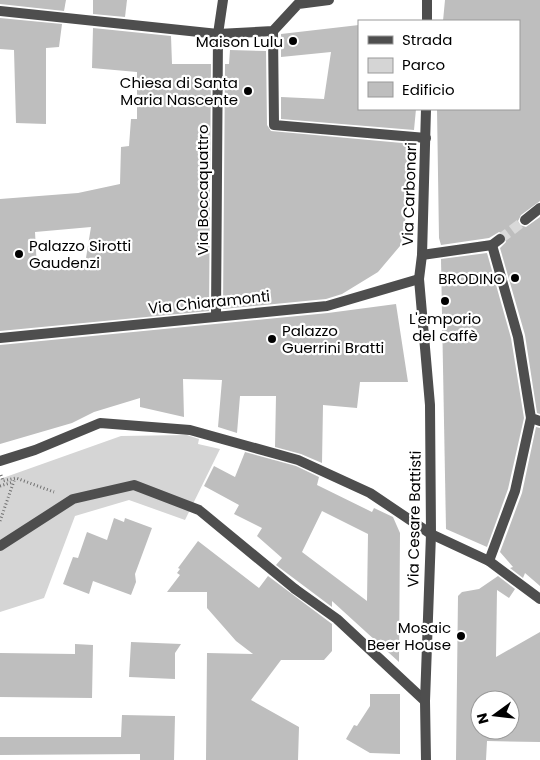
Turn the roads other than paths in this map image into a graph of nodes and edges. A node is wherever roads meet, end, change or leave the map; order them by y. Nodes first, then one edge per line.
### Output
1 (223, 0) edge
2 (329, 0) edge
3 (427, 0) edge
4 (0, 11) edge
5 (427, 20) edge
6 (273, 31) junction
7 (218, 34) junction
8 (426, 110) edge
9 (426, 138) junction
10 (540, 208) edge
11 (525, 220) tunnel mouth
12 (422, 254) junction
13 (419, 279) junction
14 (216, 316) junction
15 (0, 338) edge
16 (535, 419) edge
17 (0, 462) edge
18 (431, 534) junction
19 (0, 546) edge
20 (489, 561) junction
21 (540, 599) edge
22 (425, 701) junction
23 (426, 760) edge

1 - 7 street, Via Boccaquattro
2 - 6 street
3 - 5 street
4 - 7 street
6 - 7 street
6 - 9 street
7 - 14 street, Via Boccaquattro
8 - 9 street, Via Carbonari
9 - 12 street, Via Carbonari
10 - 11 street
12 - 13 street, Via Carbonari
12 - 16 street
13 - 14 street, Via Chiaramonti
13 - 18 street, Via Cesare Battisti
14 - 15 street, Via Chiaramonti
16 - 20 street
17 - 18 street
18 - 20 street
18 - 22 street, Via Cesare Battisti
19 - 22 street
20 - 21 street
22 - 23 street, Via Cesare Battisti

